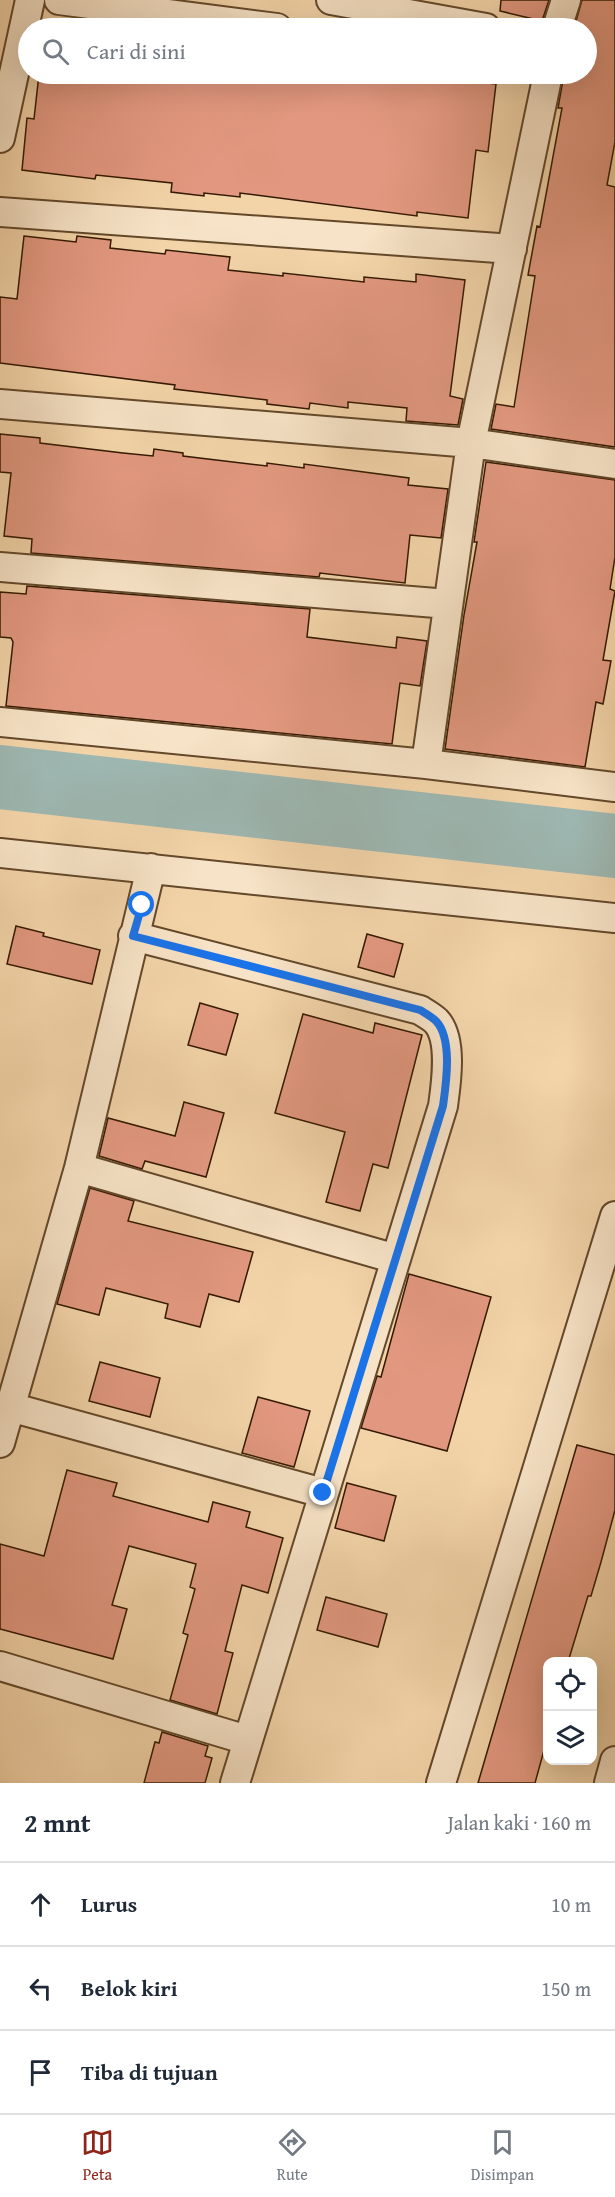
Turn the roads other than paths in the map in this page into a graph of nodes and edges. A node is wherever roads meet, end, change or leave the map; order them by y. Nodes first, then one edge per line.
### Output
1 (30, 0) edge
2 (59, 0) edge
3 (331, 0) edge
4 (566, 0) edge
5 (26, 18) edge
6 (199, 18) edge
7 (431, 18) edge
8 (560, 18) edge
9 (18, 55) edge
10 (546, 84) edge
11 (0, 138) edge
12 (0, 212) edge
13 (512, 249) junction
14 (0, 404) edge
15 (471, 443) junction
16 (615, 464) edge
17 (0, 567) edge
18 (448, 604) junction
19 (0, 722) edge
20 (426, 764) junction
21 (614, 782) edge
22 (0, 853) edge
23 (151, 868) junction
24 (615, 918) edge
25 (133, 936) junction
26 (79, 1168) junction
27 (615, 1216) edge
28 (396, 1259) junction
29 (10, 1407) junction
30 (0, 1443) edge
31 (323, 1493) junction
32 (0, 1666) edge
33 (247, 1740) junction
34 (615, 1761) edge
35 (235, 1783) edge
36 (441, 1783) edge
37 (609, 1783) edge

1 - 5 street
2 - 6 street
3 - 7 street
4 - 8 street
9 - 11 street
10 - 13 street
12 - 13 street
13 - 15 street
14 - 15 street
15 - 16 street
15 - 18 street
17 - 18 street
18 - 20 street
19 - 20 street
20 - 21 street
22 - 23 street
23 - 24 street
23 - 25 street
25 - 26 street
25 - 28 street
26 - 28 street
26 - 29 street
27 - 36 street
28 - 31 street
29 - 30 street
29 - 31 street
31 - 33 street
32 - 33 street
33 - 35 street
34 - 37 street

